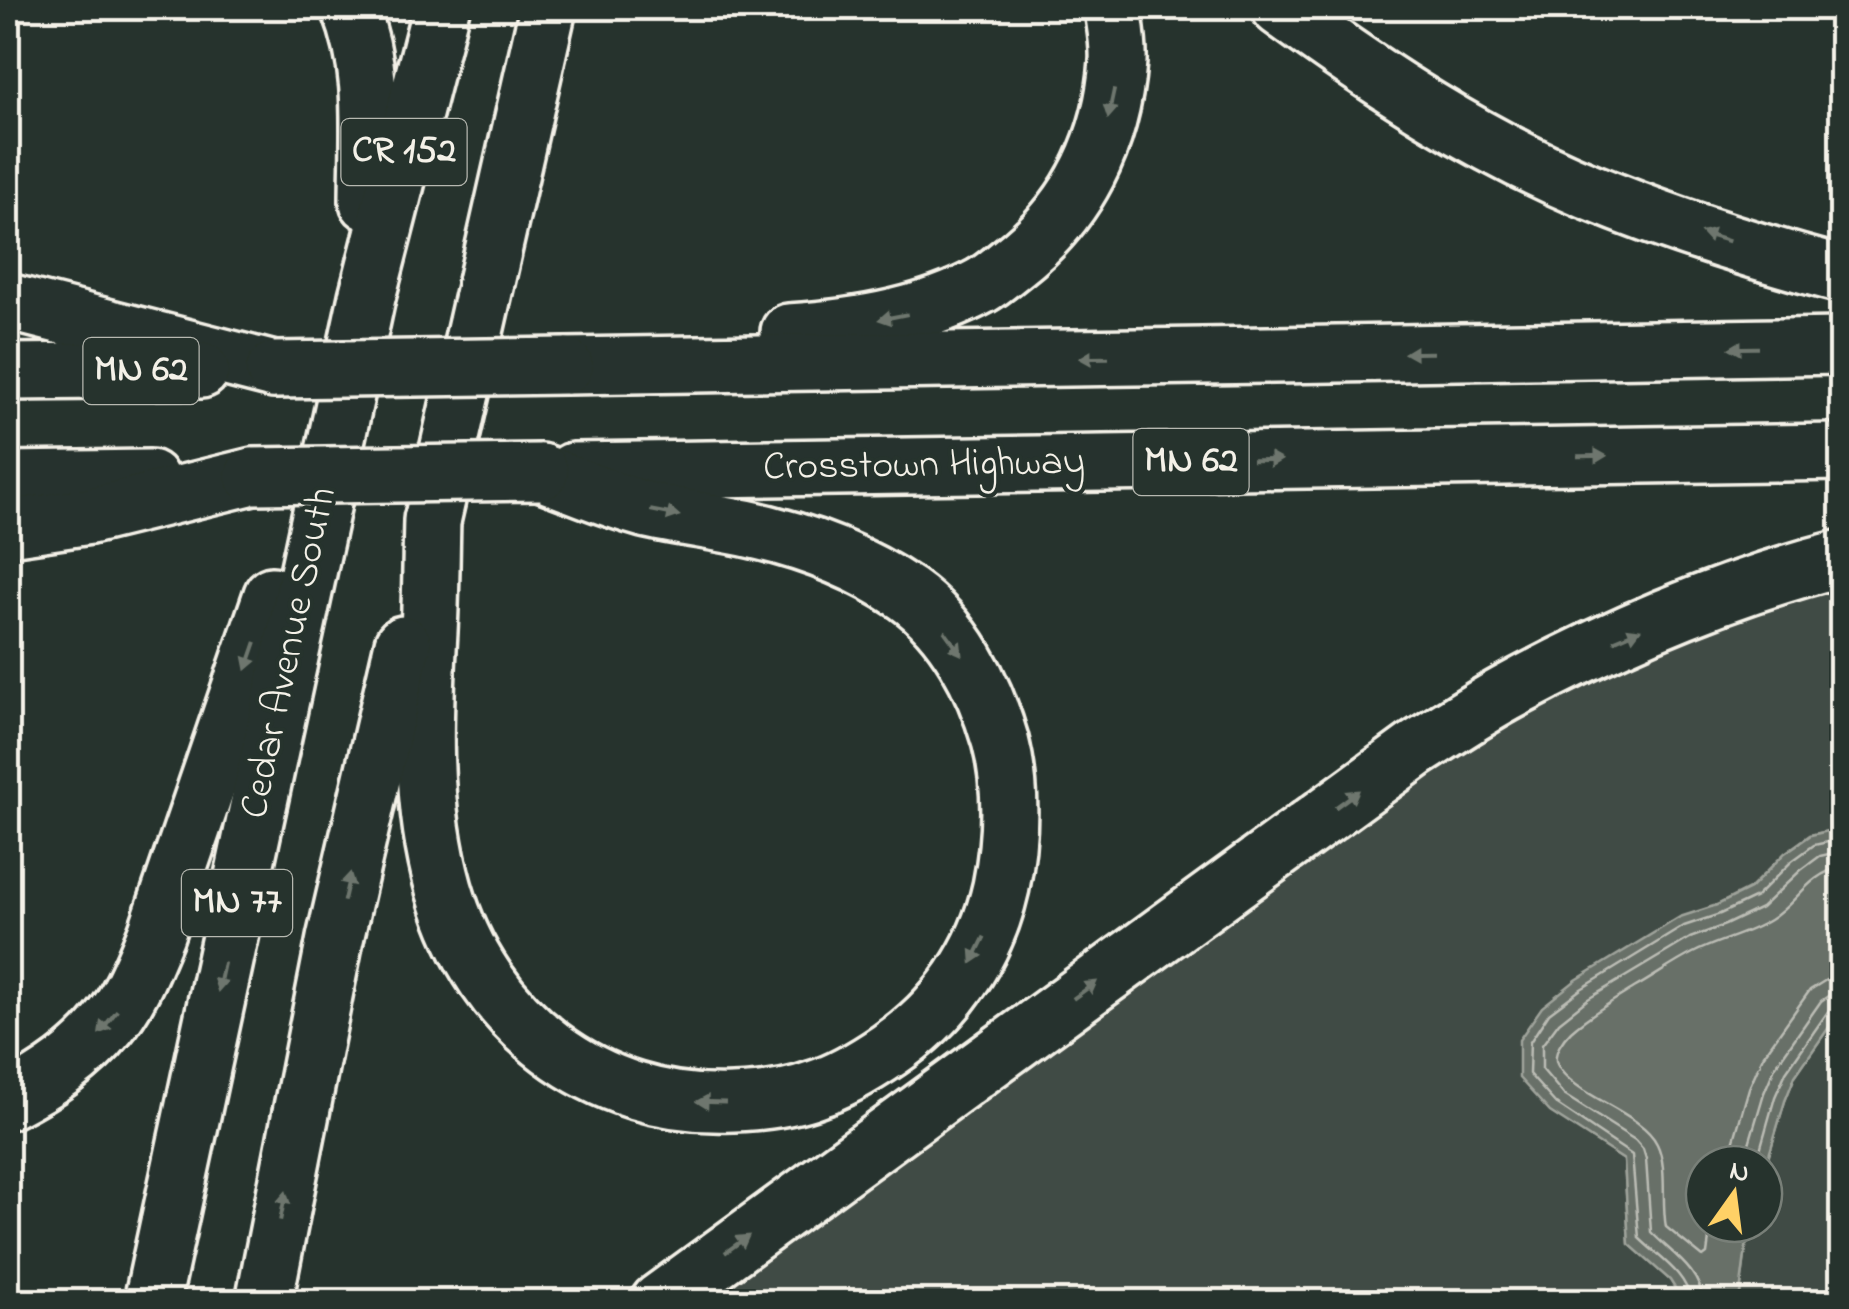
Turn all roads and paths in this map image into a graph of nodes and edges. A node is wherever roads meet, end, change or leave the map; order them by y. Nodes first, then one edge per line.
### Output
1 (350, 8) edge
2 (441, 8) edge
3 (548, 8) edge
4 (572, 8) edge
5 (1113, 8) edge
6 (1280, 8) edge
7 (511, 172) junction
8 (1842, 275) edge
9 (367, 297) junction
10 (8, 302) edge
11 (1842, 346) edge
12 (564, 366) junction
13 (274, 370) junction
14 (8, 372) edge
15 (1842, 452) edge
16 (540, 472) junction
17 (253, 476) junction
18 (8, 480) edge
19 (324, 494) junction
20 (436, 501) junction
21 (8, 528) edge
22 (1842, 558) edge
23 (8, 1101) edge
24 (152, 1302) edge
25 (264, 1302) edge
26 (658, 1302) edge

1 - 9 highway
2 - 9 highway, Cedar Avenue South / CR 152
3 - 7 highway, CR 152
4 - 7 highway
5 -> 12 highway
8 -> 6 highway
7 - 20 highway, CR 152
9 - 19 highway, Cedar Avenue South / CR 152
10 - 13 highway
11 -> 12 highway, MN 62
12 - 13 highway, MN 62, bridge
13 - 14 highway, MN 62
16 -> 15 highway, Crosstown Highway / MN 62
16 - 17 highway, Crosstown Highway / MN 62, bridge
16 -> 20 highway
17 - 18 highway, Crosstown Highway / MN 62
17 - 21 highway
19 -> 23 highway
19 -> 24 highway, Cedar Avenue South / MN 77
25 -> 20 highway, MN 77
26 -> 22 highway

